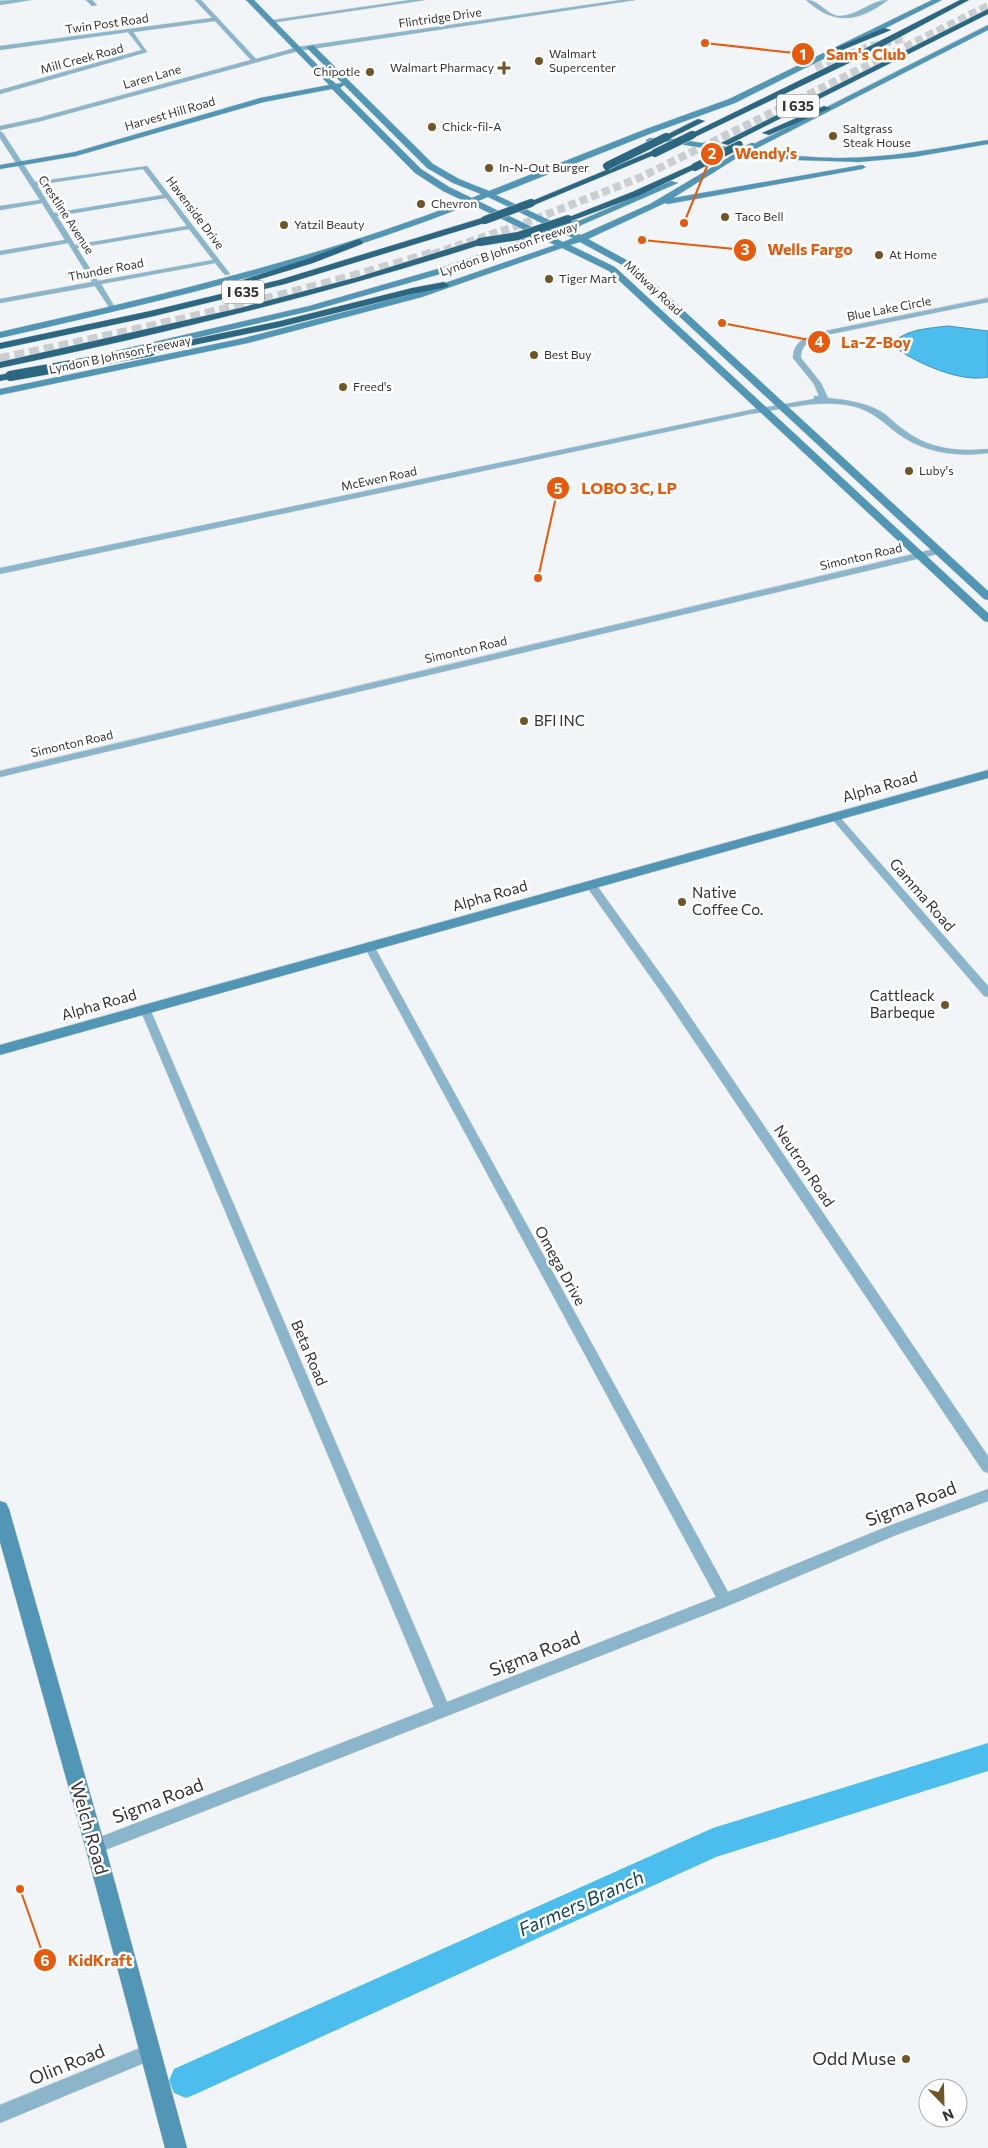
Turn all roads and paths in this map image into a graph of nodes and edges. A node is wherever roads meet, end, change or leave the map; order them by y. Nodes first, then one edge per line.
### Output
1 (28, 0) edge
2 (198, 0) edge
3 (250, 0) edge
4 (422, 0) edge
5 (632, 0) edge
6 (809, 0) edge
7 (885, 0) edge
8 (938, 0) edge
9 (952, 0) edge
10 (965, 0) edge
11 (0, 4) edge
12 (988, 11) edge
13 (276, 13) dead end
14 (217, 19) junction
15 (283, 19) junction
16 (988, 20) edge
17 (270, 21) junction
18 (290, 26) dead end
19 (988, 27) edge
20 (130, 31) junction
21 (303, 40) dead end
22 (310, 47) junction
23 (0, 48) edge
24 (298, 49) junction
25 (832, 52) junction
26 (254, 60) junction
27 (815, 67) tunnel mouth
28 (347, 84) junction
29 (334, 86) junction
30 (0, 92) edge
31 (827, 108) junction
32 (378, 115) junction
33 (363, 117) junction
34 (762, 124) junction
35 (0, 128) edge
36 (0, 133) edge
37 (403, 140) junction
38 (388, 142) junction
39 (988, 142) edge
40 (614, 146) junction
41 (988, 147) edge
42 (740, 150) junction
43 (788, 156) junction
44 (916, 157) junction
45 (838, 160) junction
46 (20, 164) junction
47 (0, 167) edge
48 (833, 172) junction
49 (422, 174) junction
50 (789, 179) junction
51 (456, 181) junction
52 (33, 184) junction
53 (442, 187) junction
54 (470, 187) junction
55 (509, 188) junction
56 (554, 194) junction
57 (490, 195) junction
58 (168, 196) junction
59 (44, 202) junction
60 (472, 202) junction
61 (652, 206) junction
62 (0, 208) edge
63 (448, 211) junction
64 (52, 215) junction
65 (572, 222) junction
66 (607, 226) junction
67 (192, 227) junction
68 (580, 238) junction
69 (359, 242) junction
70 (480, 242) junction
71 (72, 244) junction
72 (563, 245) junction
73 (0, 253) edge
74 (532, 257) junction
75 (217, 261) junction
76 (227, 274) dead end
77 (96, 283) junction
78 (444, 285) junction
79 (652, 286) junction
80 (635, 290) junction
81 (988, 300) edge
82 (0, 301) edge
83 (113, 310) junction
84 (0, 335) edge
85 (29, 340) junction
86 (714, 344) junction
87 (0, 346) edge
88 (696, 347) junction
89 (0, 365) edge
90 (5, 377) edge
91 (0, 384) edge
92 (0, 392) edge
93 (825, 400) junction
94 (780, 405) junction
95 (763, 409) junction
96 (988, 451) edge
97 (939, 551) junction
98 (920, 556) junction
99 (0, 571) edge
100 (988, 597) edge
101 (988, 620) edge
102 (0, 774) edge
103 (988, 774) edge
104 (835, 817) junction
105 (591, 885) junction
106 (368, 946) junction
107 (988, 993) edge
108 (145, 1009) junction
109 (0, 1050) edge
110 (988, 1467) edge
111 (988, 1495) edge
112 (0, 1511) edge
113 (725, 1600) junction
114 (443, 1710) junction
115 (95, 1846) junction
116 (150, 2052) junction
117 (0, 2114) edge
118 (176, 2148) edge

1 - 11 street
2 - 14 street
3 - 17 main road, Midway Road
4 - 15 street
5 - 22 street, Flintridge Drive
6 - 7 street
8 - 25 main road
9 - 25 highway
10 - 56 highway, I 635, bridge
12 - 34 highway, Lyndon B Johnson Freeway / I 635
13 - 15 main road
14 - 20 street, Twin Post Road
14 - 26 street
15 - 17 street
15 - 18 main road
16 - 34 highway
17 - 24 main road, Midway Road
19 - 31 main road, Lyndon B Johnson Freeway
20 - 23 street, Twin Post Road
20 - 30 street, Mill Creek Road
21 - 22 main road, Midway Road
22 - 24 street, Laren Lane
22 - 28 main road, Midway Road
24 - 26 street, Laren Lane
24 - 29 main road, Midway Road
25 - 40 main road
26 - 35 street, Laren Lane
27 - 56 highway, bridge
28 - 29 main road, Harvest Hill Road
28 - 32 main road, Midway Road
29 - 33 main road, Midway Road
29 - 46 main road, Harvest Hill Road
31 - 42 highway
31 - 42 main road, Lyndon B Johnson Freeway, bridge
32 - 33 main road
32 - 37 main road, Midway Road
33 - 38 main road, Midway Road
34 - 70 highway, Lyndon B Johnson Freeway / I 635, bridge
36 - 46 street, Crestline Avenue
37 - 38 main road
37 - 51 main road, Midway Road
38 - 49 main road, Midway Road
39 - 44 main road
40 - 42 main road
40 - 55 main road
41 - 44 main road
42 - 43 main road
42 - 61 main road, Lyndon B Johnson Freeway
42 - 65 main road
42 - 65 highway, bridge
43 - 45 main road
43 - 50 main road
44 - 45 main road
44 - 48 main road
45 - 48 main road
46 - 47 main road, Harvest Hill Road
46 - 52 street, Crestline Avenue
48 - 50 main road
49 - 51 main road
49 - 53 main road, Midway Road
50 - 61 main road
51 - 54 main road, Midway Road
52 - 58 street, Havenside Drive
52 - 59 street, Crestline Avenue
53 - 60 main road, Midway Road
53 - 63 main road
54 - 55 main road
54 - 57 main road, Midway Road
55 - 57 main road
55 - 66 main road
56 - 85 highway, I 635, bridge
57 - 60 main road
57 - 68 main road, Midway Road
58 - 64 street
58 - 67 street, Havenside Drive
59 - 62 street
59 - 64 street, Crestline Avenue
60 - 63 main road
60 - 72 main road, Midway Road
61 - 66 main road, Lyndon B Johnson Freeway
63 - 69 main road
63 - 74 main road
64 - 71 street, Crestline Avenue
65 - 70 highway, bridge
65 - 91 main road, bridge
66 - 68 main road, Lyndon B Johnson Freeway
67 - 71 street
67 - 75 street, Havenside Drive
68 - 72 main road, Lyndon B Johnson Freeway
68 - 79 main road, Midway Road
69 - 83 main road
69 - 85 highway
70 - 89 highway, Lyndon B Johnson Freeway / I 635
71 - 73 street
71 - 77 street, Crestline Avenue
72 - 74 main road, Lyndon B Johnson Freeway
72 - 80 main road, Midway Road
74 - 78 main road, Lyndon B Johnson Freeway
75 - 76 street, Havenside Drive
75 - 77 street, Thunder Road
77 - 82 street, Thunder Road
77 - 83 street, Crestline Avenue
78 - 90 highway, bridge
78 - 92 main road, Lyndon B Johnson Freeway
79 - 80 main road
79 - 86 main road, Midway Road
80 - 88 main road, Midway Road
81 - 93 street, Blue Lake Circle
83 - 84 main road
85 - 87 highway, I 635
86 - 88 main road
86 - 94 main road, Midway Road
88 - 95 main road, Midway Road
93 - 94 street, McEwen Road
93 - 96 street, McEwen Road
94 - 95 street, McEwen Road
94 - 97 main road, Midway Road
95 - 98 main road, Midway Road
95 - 99 street, McEwen Road
97 - 98 street, Simonton Road
97 - 100 main road, Midway Road
98 - 101 main road, Midway Road
98 - 102 street, Simonton Road
103 - 104 main road, Alpha Road
104 - 105 main road, Alpha Road
104 - 107 street, Gamma Road
105 - 106 main road, Alpha Road
105 - 110 street, Neutron Road
106 - 108 main road, Alpha Road
106 - 113 street, Omega Drive
108 - 109 main road, Alpha Road
108 - 114 street, Beta Road
111 - 113 street, Sigma Road
112 - 115 main road, Welch Road
113 - 114 street, Sigma Road
114 - 115 street, Sigma Road
115 - 116 main road, Welch Road
116 - 117 street, Olin Road
116 - 118 main road, Welch Road

